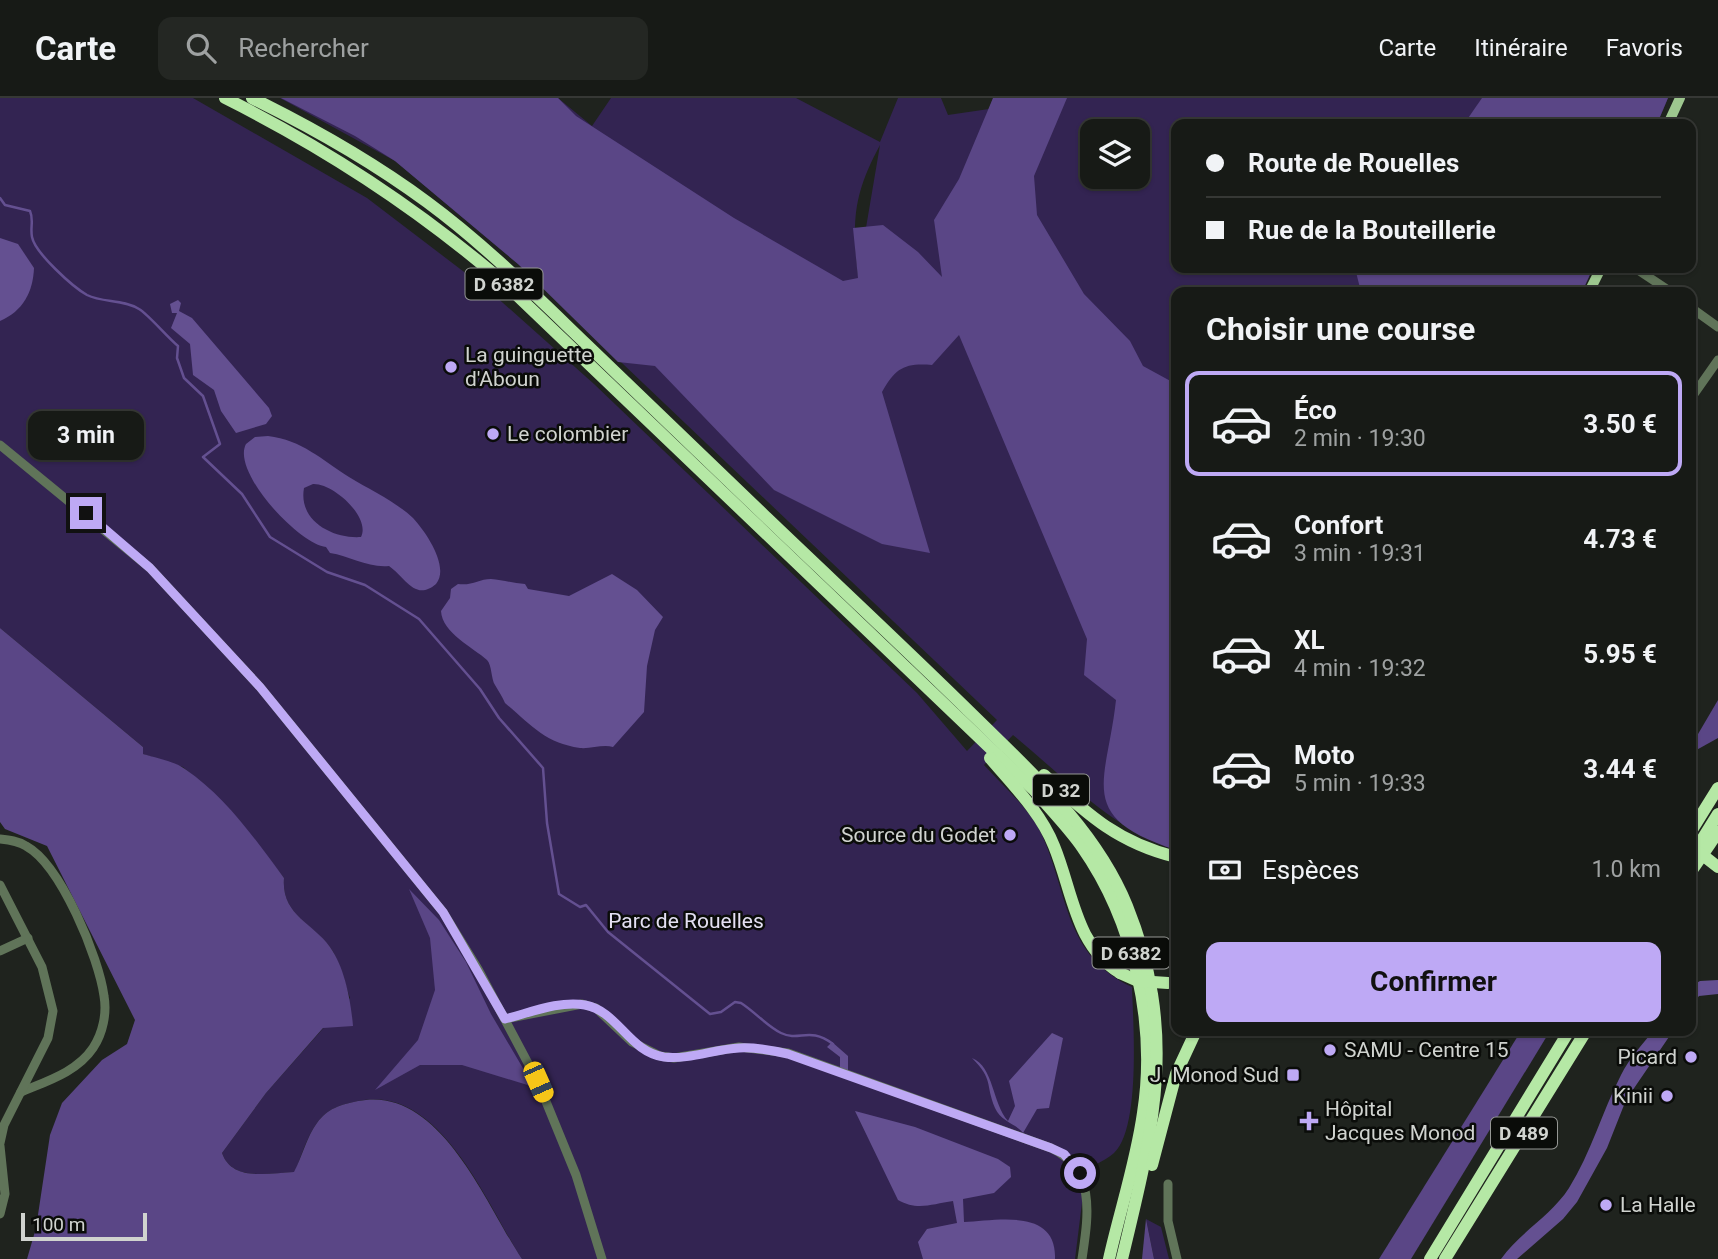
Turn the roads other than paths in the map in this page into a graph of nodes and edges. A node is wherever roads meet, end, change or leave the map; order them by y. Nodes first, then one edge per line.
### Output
1 (225, 98) edge
2 (252, 98) edge
3 (1680, 98) edge
4 (1670, 119) edge
5 (1642, 273) edge
6 (1664, 287) edge
7 (1696, 311) edge
8 (1718, 327) edge
9 (1718, 360) edge
10 (1696, 391) edge
11 (0, 445) edge
12 (953, 704) junction
13 (1718, 788) edge
14 (1718, 814) edge
15 (1696, 823) edge
16 (1718, 832) edge
17 (0, 839) edge
18 (1696, 849) edge
19 (1696, 852) edge
20 (1171, 855) edge
21 (1696, 864) edge
22 (1718, 867) edge
23 (0, 885) edge
24 (28, 938) junction
25 (0, 951) edge
26 (1171, 982) edge
27 (505, 1019) junction
28 (1194, 1036) edge
29 (1560, 1036) edge
30 (1566, 1036) edge
31 (1583, 1036) edge
32 (1544, 1072) junction
33 (21, 1092) junction
34 (0, 1144) edge
35 (1168, 1184) dead end
36 (0, 1214) edge
37 (602, 1259) edge
38 (1082, 1259) edge
39 (1109, 1259) edge
40 (1122, 1259) edge
41 (1177, 1259) edge
42 (1430, 1259) edge
43 (1446, 1259) edge

1 - 12 highway, D 6382
2 - 12 highway, D 6382
3 - 4 main road
5 - 6 street
7 - 8 street
9 - 10 street
11 - 27 street
12 - 20 highway, D 32
12 - 26 highway, bridge
12 - 39 highway, D 6382
12 - 40 highway, D 6382
13 - 15 highway
14 - 18 highway
16 - 21 highway
17 - 33 street
19 - 22 highway, bridge
23 - 24 street
24 - 25 street
24 - 33 street
27 - 37 street
27 - 38 street
28 - 40 highway
29 - 32 highway
30 - 32 highway, D 489
31 - 43 highway, D 489
32 - 42 highway, D 489
33 - 34 street
34 - 36 street
35 - 41 street

